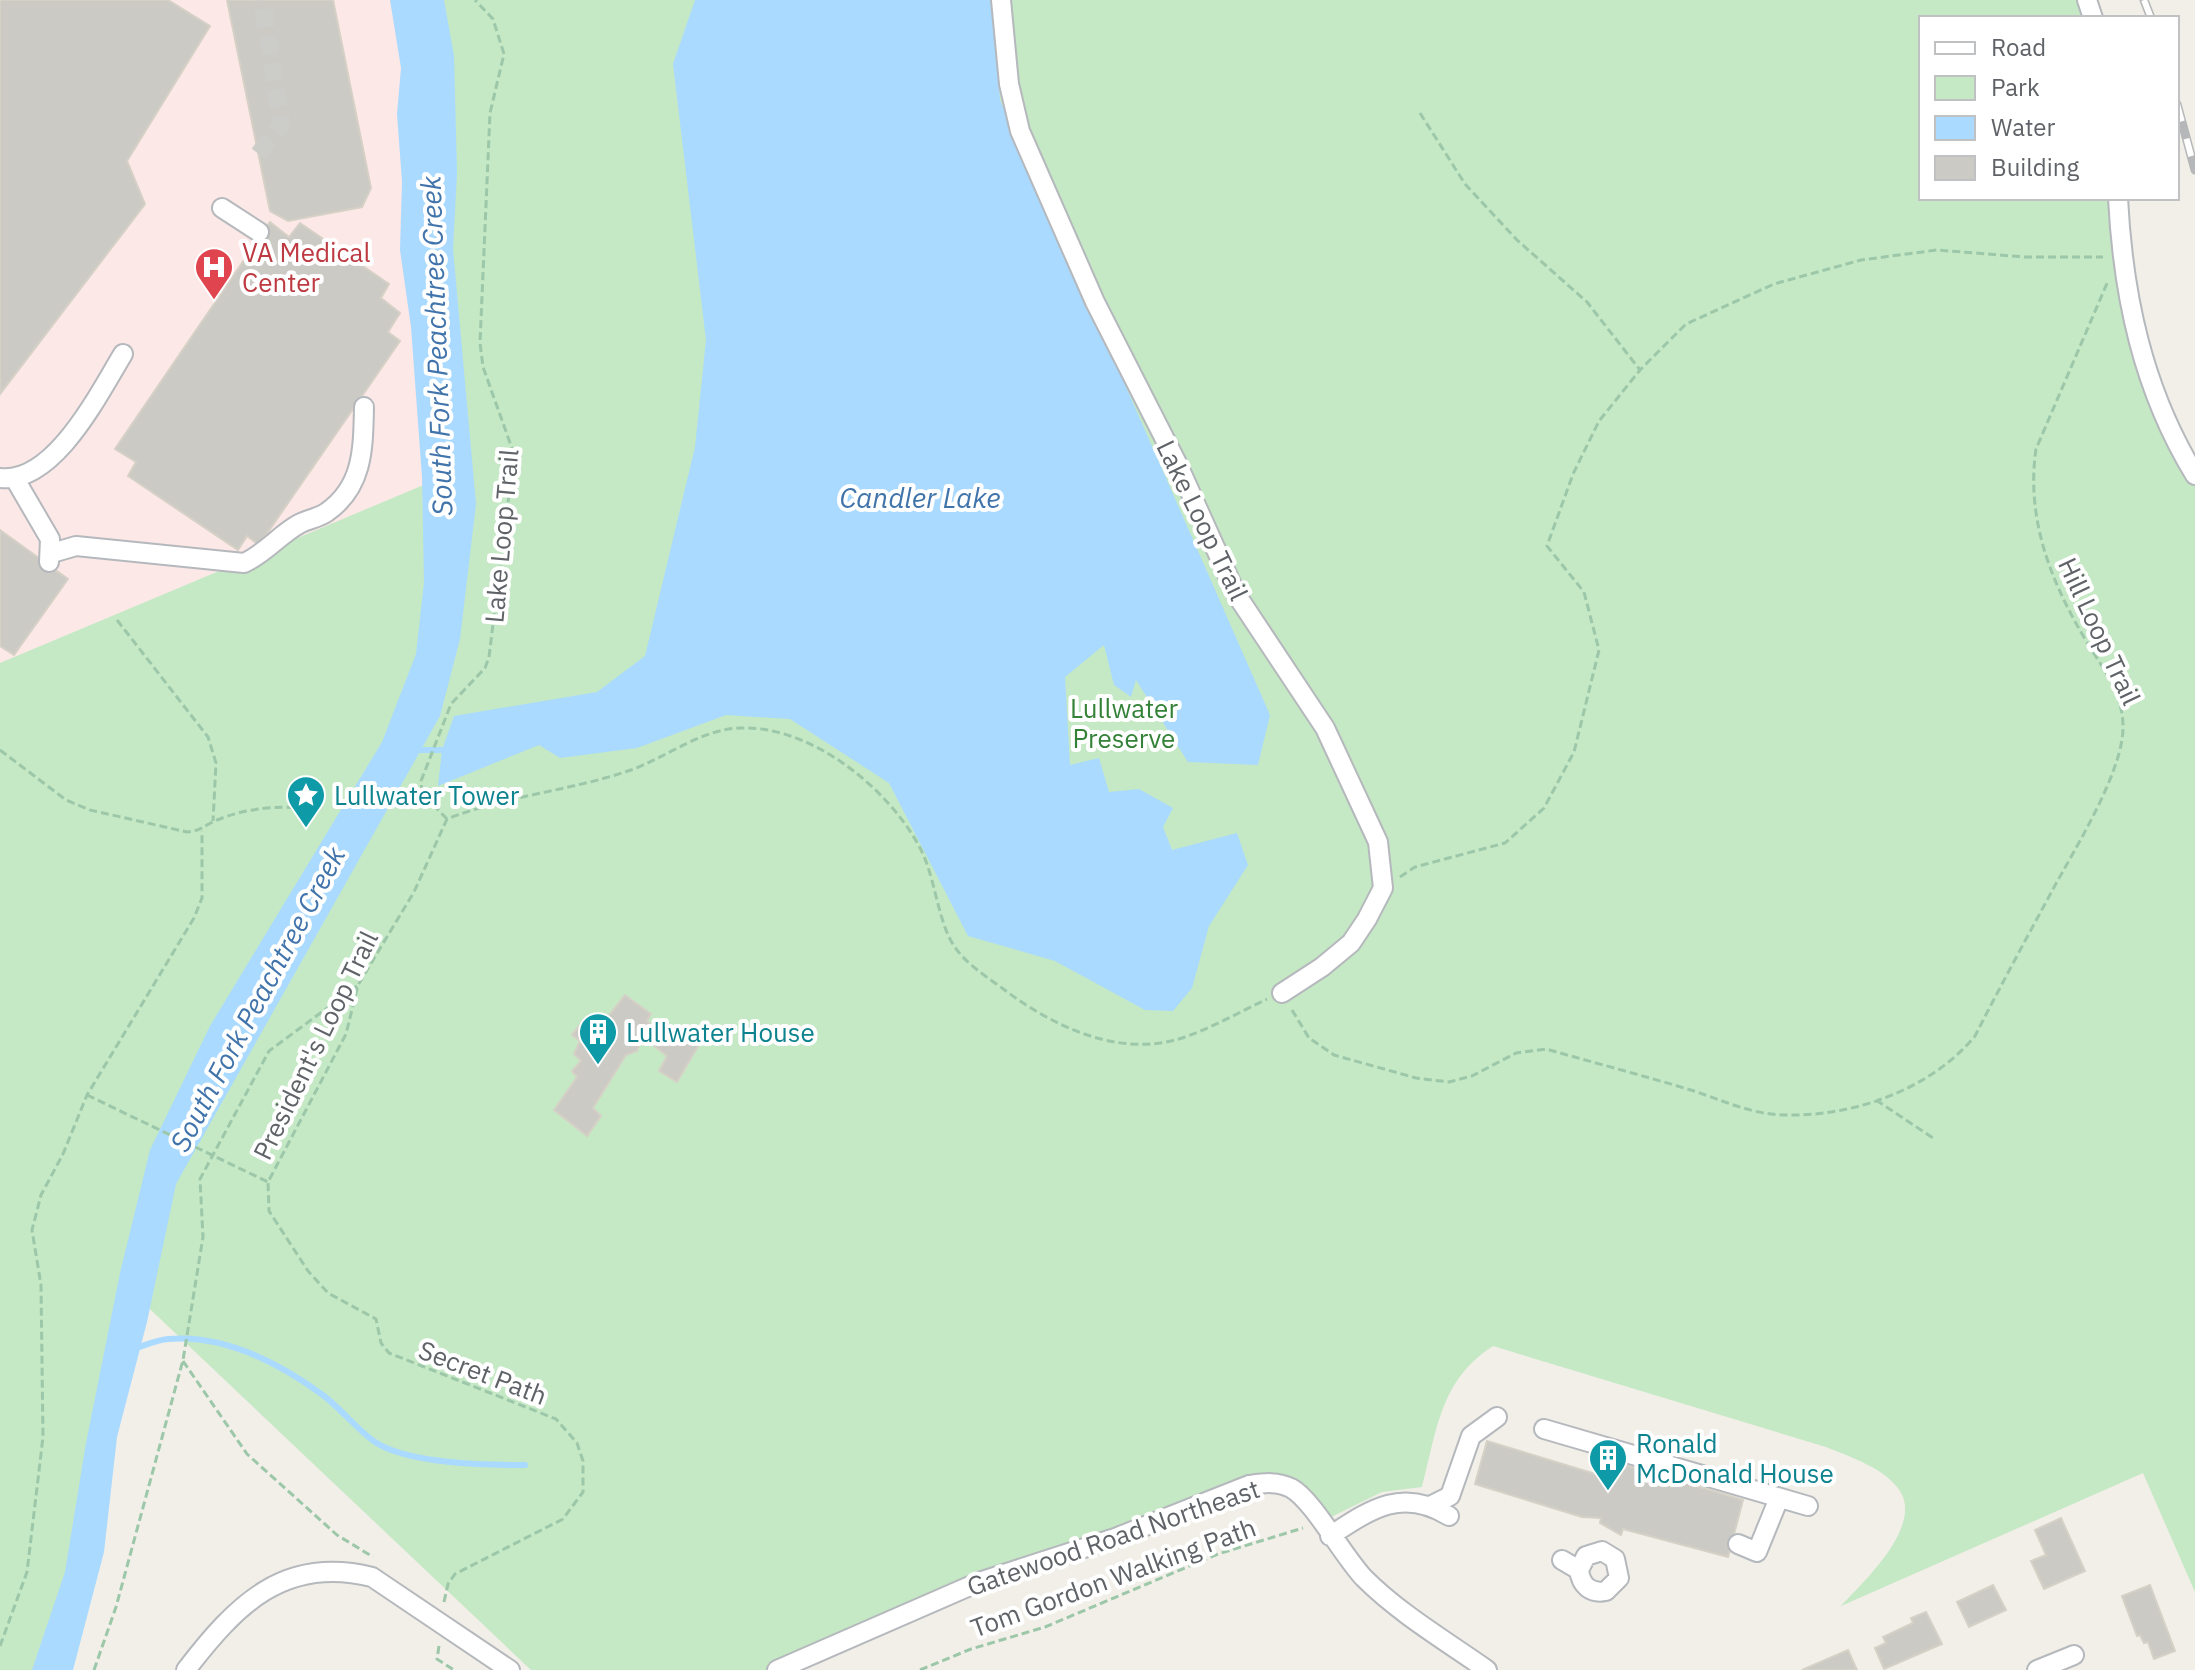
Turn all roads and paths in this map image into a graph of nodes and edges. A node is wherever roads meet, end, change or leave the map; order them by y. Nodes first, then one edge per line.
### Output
1 (475, 0) edge
2 (1001, 0) edge
3 (1420, 113) dead end
4 (2118, 200) edge
5 (222, 208) dead end
6 (259, 232) dead end
7 (2113, 256) dead end
8 (2111, 272) dead end
9 (123, 354) dead end
10 (1640, 370) junction
11 (364, 407) dead end
12 (2195, 475) edge
13 (8, 479) edge
14 (117, 620) dead end
15 (0, 750) edge
16 (321, 813) dead end
17 (447, 819) junction
18 (213, 821) junction
19 (202, 831) junction
20 (1383, 888) junction
21 (358, 985) junction
22 (1282, 993) junction
23 (87, 1095) junction
24 (1876, 1100) junction
25 (1933, 1138) dead end
26 (268, 1182) junction
27 (376, 1319) joint
28 (183, 1360) junction
29 (1497, 1417) dead end
30 (1544, 1429) dead end
31 (1779, 1498) junction
32 (1432, 1505) junction
33 (1808, 1506) dead end
34 (1449, 1516) dead end
35 (1325, 1530) junction
36 (1738, 1544) dead end
37 (377, 1560) dead end
38 (1562, 1560) dead end
39 (1579, 1570) dead end
40 (443, 1622) junction
41 (0, 1646) edge
42 (2074, 1655) dead end
43 (94, 1670) edge
44 (186, 1670) edge
45 (454, 1670) edge
46 (510, 1670) edge
47 (777, 1670) edge
48 (920, 1670) edge
49 (1487, 1670) edge
50 (2037, 1670) edge

1 - 17 path, Lake Loop Trail
2 - 20 street, Lake Loop Trail
3 - 10 path
4 - 12 street
5 - 6 street
7 - 10 path
8 - 24 path, Hill Loop Trail
9 - 13 street
10 - 20 path
11 - 13 street
14 - 18 path
15 - 19 path
16 - 18 path
17 - 21 path, President's Loop Trail
17 - 22 path
18 - 19 path
19 - 23 path
20 - 22 street
21 - 26 path, President's Loop Trail
21 - 28 path
22 - 24 path
23 - 26 path, bridge
23 - 41 path
24 - 25 path
26 - 27 path, President's Loop Trail
27 - 40 path, Secret Path
28 - 37 path
28 - 43 path
29 - 32 street
30 - 31 street
31 - 33 street
31 - 36 street
32 - 34 street
32 - 35 street
35 - 47 street, Gatewood Road Northeast
35 - 48 path, Tom Gordon Walking Path
35 - 49 street, Gatewood Road Northeast
38 - 39 street
40 - 44 street
40 - 45 path
40 - 46 street
42 - 50 street

